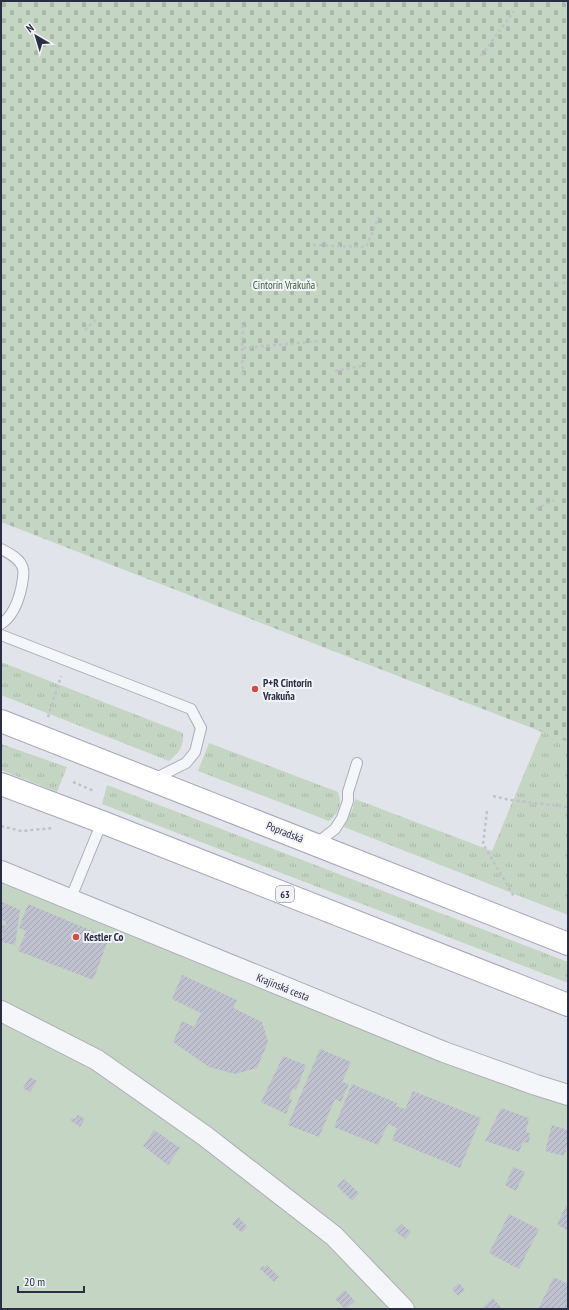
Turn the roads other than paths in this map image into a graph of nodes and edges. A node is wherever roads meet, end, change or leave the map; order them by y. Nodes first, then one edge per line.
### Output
1 (1, 549) edge
2 (1, 624) edge
3 (1, 635) edge
4 (1, 721) edge
5 (357, 763) dead end
6 (152, 780) junction
7 (1, 784) edge
8 (102, 822) junction
9 (316, 844) junction
10 (1, 871) edge
11 (70, 900) junction
12 (568, 944) edge
13 (568, 1005) edge
14 (1, 1011) edge
15 (568, 1095) edge
16 (404, 1309) edge

1 - 2 lane
3 - 6 lane
4 - 6 main road, Popradská
5 - 9 lane
6 - 9 main road, Popradská
7 - 8 main road, 63
8 - 11 lane
8 - 13 main road, 63
9 - 12 main road, Popradská
10 - 11 street, Krajinská cesta
11 - 15 street, Krajinská cesta
14 - 16 street

